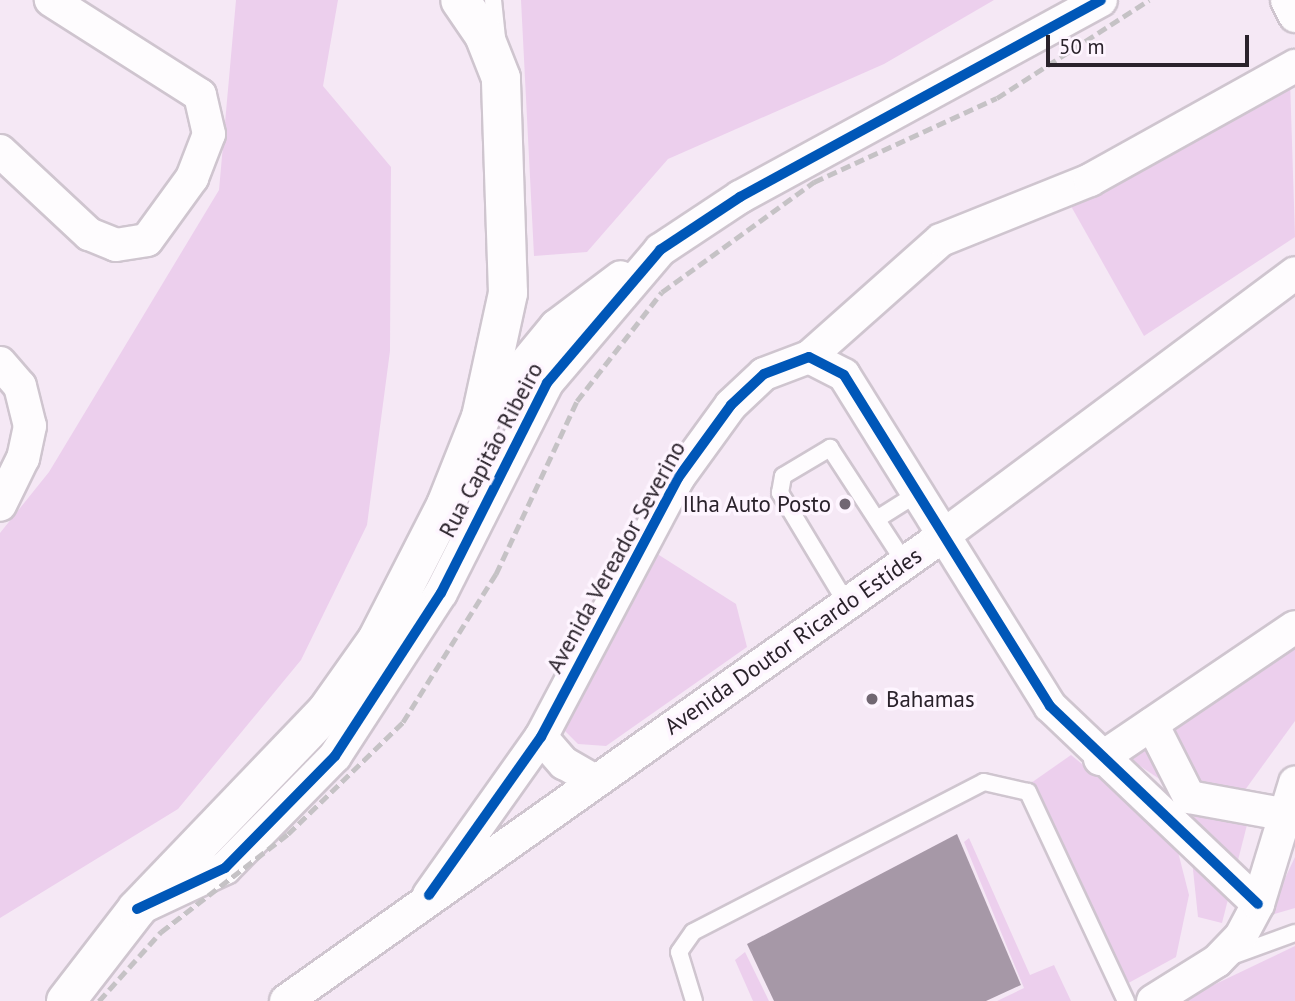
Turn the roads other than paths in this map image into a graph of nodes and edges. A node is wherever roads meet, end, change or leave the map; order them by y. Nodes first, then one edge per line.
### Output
1 (51, 0) edge
2 (460, 0) edge
3 (493, 0) edge
4 (1101, 0) edge
5 (1295, 66) edge
6 (501, 78) junction
7 (0, 151) edge
8 (660, 250) junction
9 (1295, 273) edge
10 (809, 357) junction
11 (10, 374) edge
12 (481, 417) junction
13 (915, 495) junction
14 (0, 505) edge
15 (877, 519) junction
16 (940, 538) junction
17 (905, 563) junction
18 (847, 604) junction
19 (1295, 627) edge
20 (1152, 724) junction
21 (541, 737) junction
22 (1100, 759) junction
23 (595, 782) junction
24 (1295, 783) edge
25 (1189, 797) junction
26 (1162, 813) junction
27 (1289, 817) edge
28 (429, 895) junction
29 (1258, 904) junction
30 (137, 909) junction
31 (1295, 933) edge
32 (1217, 961) junction
33 (66, 1001) edge
34 (286, 1001) edge
35 (694, 1001) edge
36 (1126, 1001) edge
37 (1153, 1001) edge

1 - 7 street
2 - 6 main road
3 - 6 lane
4 - 8 street, Rua Capitão Ribeiro
5 - 10 street
6 - 12 main road
8 - 12 street
8 - 30 street, Rua Capitão Ribeiro
9 - 16 street, Avenida Doutor Ricardo Estídes
10 - 13 street
10 - 21 street, Avenida Vereador Severino
11 - 14 street
12 - 30 main road
13 - 15 lane
13 - 16 street
15 - 17 lane
15 - 18 lane
16 - 17 street, Avenida Doutor Ricardo Estídes
16 - 22 street
17 - 18 street, Avenida Doutor Ricardo Estídes
18 - 23 street, Avenida Doutor Ricardo Estídes
19 - 20 street
20 - 22 street
20 - 25 street
21 - 23 street
21 - 28 street, Avenida Vereador Severino
22 - 26 street
23 - 28 street, Avenida Doutor Ricardo Estídes
24 - 27 street
25 - 26 street
25 - 27 street
26 - 29 street
27 - 29 street
28 - 34 street, Avenida Doutor Ricardo Estídes
29 - 32 street
30 - 33 main road
31 - 32 lane
32 - 37 street
35 - 36 lane

